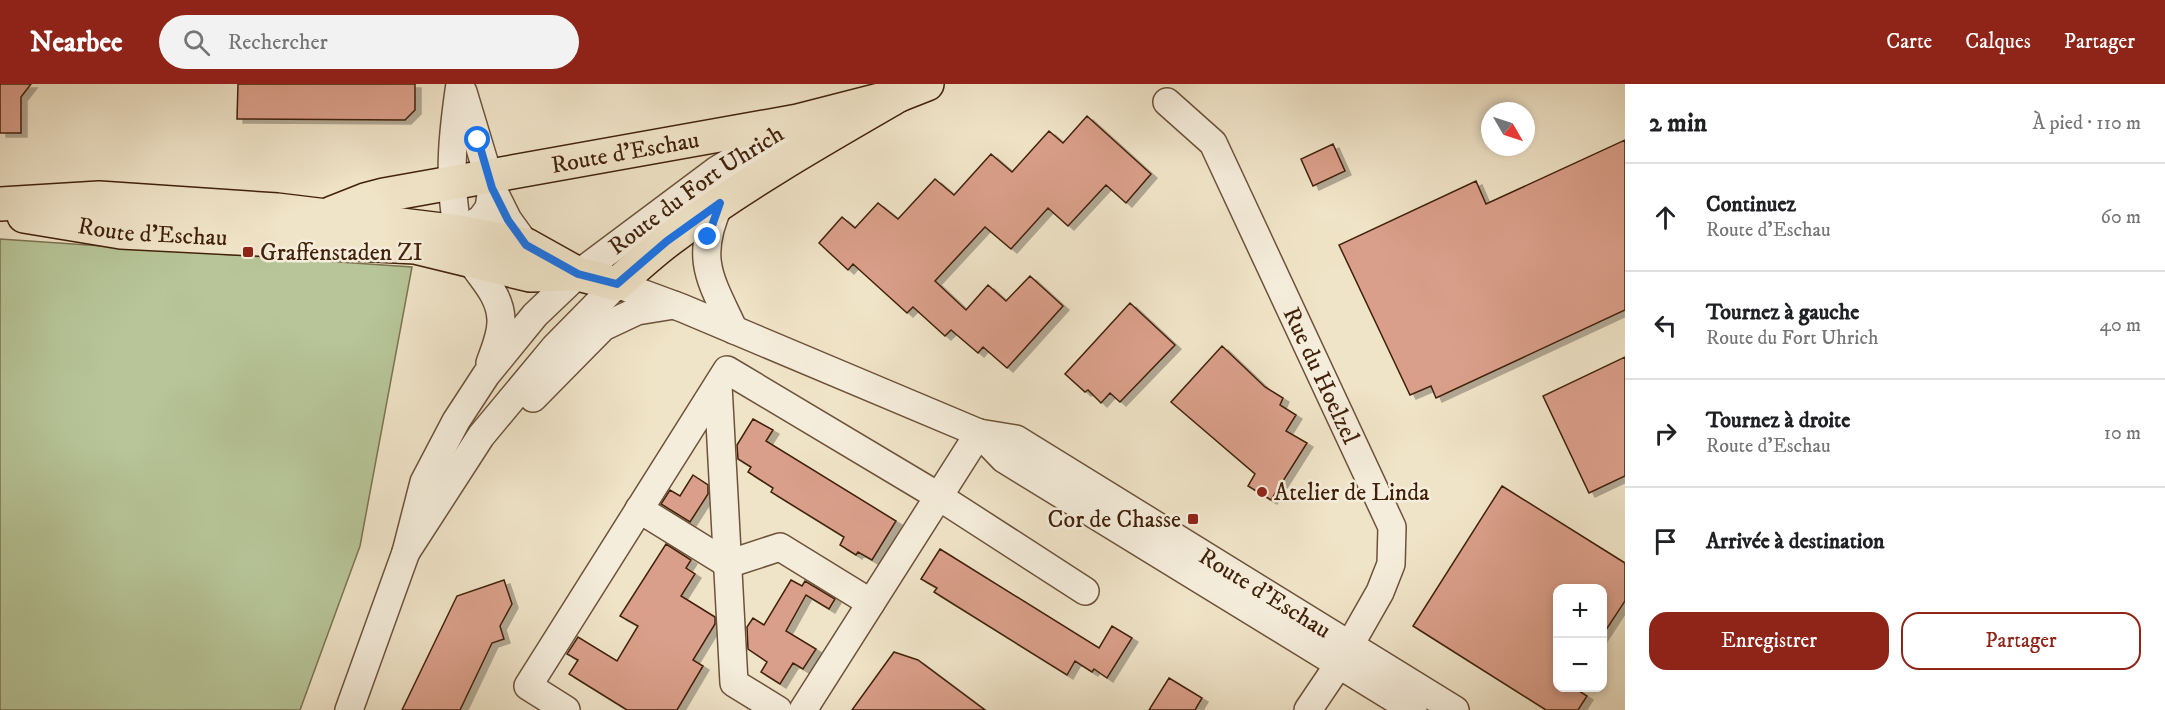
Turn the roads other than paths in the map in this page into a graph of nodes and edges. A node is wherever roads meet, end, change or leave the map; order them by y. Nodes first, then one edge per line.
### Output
1 (460, 84) edge
2 (913, 89) edge
3 (1167, 102) dead end
4 (798, 121) junction
5 (491, 182) junction
6 (452, 184) junction
7 (720, 203) junction
8 (0, 204) edge
9 (0, 212) edge
10 (328, 215) junction
11 (526, 245) junction
12 (465, 246) junction
13 (578, 274) junction
14 (617, 284) junction
15 (675, 305) junction
16 (734, 330) junction
17 (486, 375) junction
18 (718, 385) junction
19 (979, 433) junction
20 (481, 436) junction
21 (938, 496) junction
22 (639, 509) junction
23 (406, 552) junction
24 (728, 564) junction
25 (1085, 591) dead end
26 (871, 603) junction
27 (1345, 654) junction
28 (349, 710) edge
29 (566, 710) edge
30 (778, 710) edge
31 (803, 710) edge
32 (1308, 710) edge
33 (1413, 710) edge
34 (1455, 710) edge

1 - 5 street, Route d'Eschau
1 - 6 street
2 - 4 main road, Route du Fort Uhrich
2 - 7 main road, Route du Fort Uhrich
3 - 27 street, Rue du Hoelzel
4 - 5 main road, Route d'Eschau
4 - 13 street, Route du Fort Uhrich
5 - 6 main road, Route d'Eschau
5 - 11 street, Route d'Eschau
5 - 12 street
6 - 10 main road, Route d'Eschau
6 - 12 street
7 - 14 main road, Route du Fort Uhrich
7 - 16 street
8 - 10 main road, Route d'Eschau
9 - 12 main road, Route d'Eschau
10 - 12 main road, Route d'Eschau
11 - 12 main road, Route d'Eschau
11 - 13 main road, Route d'Eschau
12 - 13 main road, Route d'Eschau
12 - 17 street
13 - 14 main road, Route d'Eschau
13 - 17 street, Route du Fort Uhrich
14 - 15 street, Route d'Eschau
14 - 20 street, Route du Fort Uhrich
15 - 16 street, Route d'Eschau
15 - 20 street, Route du Fort Uhrich
16 - 19 street, Route d'Eschau
17 - 23 street, Route du Fort Uhrich
18 - 21 street
18 - 22 street
18 - 24 street
19 - 21 street
19 - 27 street, Route d'Eschau
20 - 23 street, Route du Fort Uhrich
21 - 25 street
21 - 26 street
22 - 24 street
22 - 29 street
23 - 28 street, Route du Fort Uhrich
24 - 26 street
24 - 30 street
26 - 31 street
27 - 32 street, Rue du Hoelzel
27 - 33 street, Route d'Eschau
27 - 34 street, Route d'Eschau

